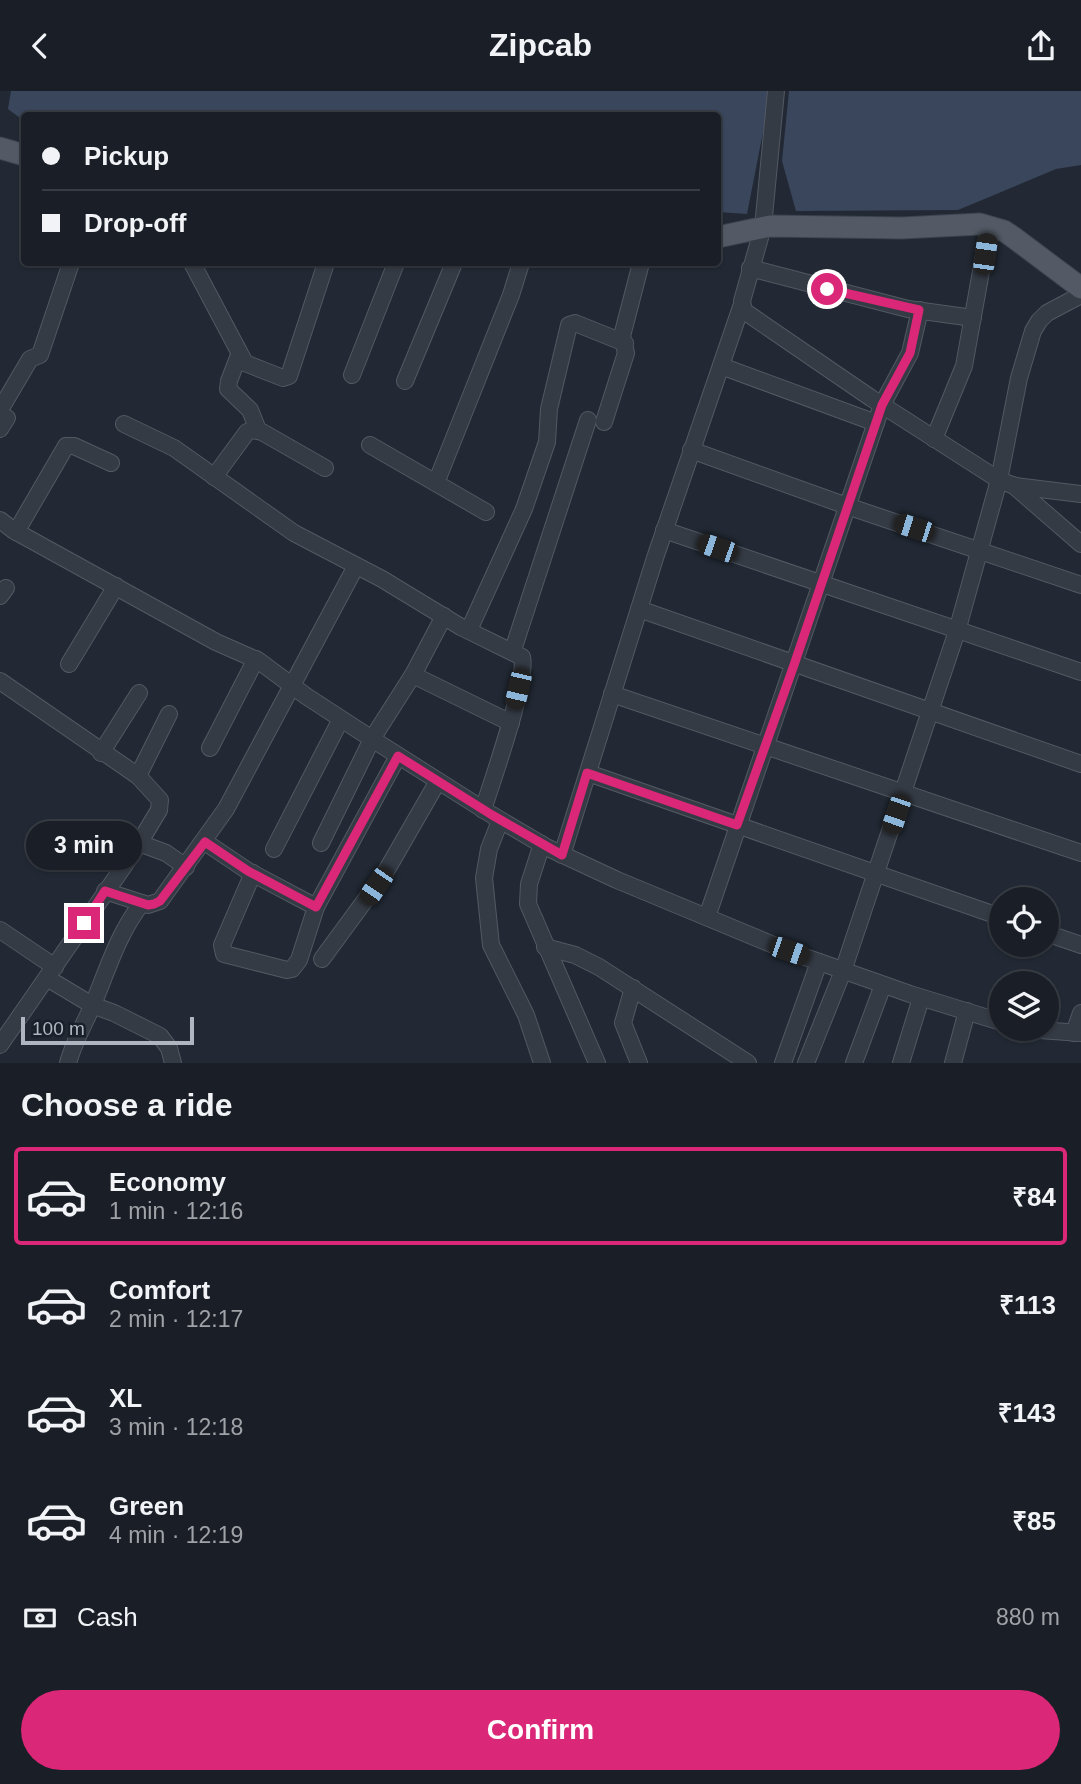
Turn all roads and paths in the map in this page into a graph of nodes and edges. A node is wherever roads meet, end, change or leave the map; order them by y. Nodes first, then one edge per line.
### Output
1 (776, 91) edge
2 (0, 148) edge
3 (21, 154) edge
4 (763, 227) junction
5 (989, 227) junction
6 (721, 236) edge
7 (70, 266) edge
8 (194, 266) edge
9 (325, 266) edge
10 (395, 266) edge
11 (453, 266) edge
12 (520, 266) edge
13 (640, 266) edge
14 (750, 268) junction
15 (1081, 288) edge
16 (1081, 295) edge
17 (741, 307) junction
18 (919, 310) junction
19 (973, 318) junction
20 (625, 343) junction
21 (239, 355) junction
22 (721, 366) junction
23 (352, 375) dead end
24 (405, 381) dead end
25 (882, 405) junction
26 (2, 419) edge
27 (876, 423) junction
28 (124, 424) dead end
29 (258, 431) junction
30 (934, 439) junction
31 (370, 445) dead end
32 (691, 450) junction
33 (111, 463) dead end
34 (325, 468) dead end
35 (214, 477) junction
36 (436, 483) junction
37 (1006, 483) junction
38 (1081, 494) edge
39 (847, 506) junction
40 (486, 512) dead end
41 (0, 520) edge
42 (664, 530) junction
43 (16, 532) junction
44 (1081, 544) edge
45 (980, 549) junction
46 (356, 566) junction
47 (822, 584) junction
48 (1081, 585) edge
49 (116, 586) junction
50 (639, 609) junction
51 (444, 617) junction
52 (469, 631) junction
53 (957, 631) junction
54 (513, 650) junction
55 (256, 659) junction
56 (69, 664) dead end
57 (794, 665) junction
58 (1081, 672) edge
59 (413, 675) junction
60 (0, 681) edge
61 (293, 686) junction
62 (139, 693) dead end
63 (612, 694) junction
64 (930, 712) junction
65 (169, 714) dead end
66 (341, 719) junction
67 (511, 723) junction
68 (372, 739) junction
69 (764, 746) junction
70 (210, 748) dead end
71 (101, 753) junction
72 (398, 756) junction
73 (1081, 764) edge
74 (587, 773) junction
75 (138, 776) junction
76 (438, 781) junction
77 (903, 793) junction
78 (483, 810) junction
79 (500, 821) junction
80 (737, 825) junction
81 (205, 842) junction
82 (321, 842) dead end
83 (139, 843) junction
84 (542, 844) junction
85 (274, 849) dead end
86 (1081, 853) edge
87 (562, 855) junction
88 (186, 867) junction
89 (253, 873) junction
90 (876, 874) junction
91 (105, 891) junction
92 (142, 903) junction
93 (316, 907) junction
94 (989, 913) edge
95 (707, 917) junction
96 (0, 930) edge
97 (1059, 937) edge
98 (1081, 945) edge
99 (545, 947) junction
100 (323, 959) dead end
101 (819, 962) junction
102 (843, 971) junction
103 (51, 973) junction
104 (883, 985) junction
105 (633, 988) junction
106 (921, 998) junction
107 (92, 1005) junction
108 (967, 1011) junction
109 (1081, 1013) edge
110 (989, 1017) edge
111 (1059, 1032) edge
112 (1077, 1033) edge
113 (0, 1045) edge
114 (68, 1063) edge
115 (173, 1063) edge
116 (542, 1063) edge
117 (597, 1063) edge
118 (639, 1063) edge
119 (748, 1063) edge
120 (783, 1063) edge
121 (806, 1063) edge
122 (854, 1063) edge
123 (901, 1063) edge
124 (953, 1063) edge

1 - 4 street
2 - 3 main road
4 - 5 main road
4 - 6 main road
4 - 14 street
5 - 15 main road
5 - 19 street
7 - 26 street
8 - 21 street
9 - 21 street
10 - 23 street
11 - 24 street
12 - 36 street
13 - 20 street
14 - 17 street
14 - 18 street
16 - 37 street
17 - 22 street
17 - 25 street
18 - 19 street
18 - 25 street
19 - 30 street
20 - 52 street
20 - 54 street
21 - 29 street
22 - 27 street
22 - 32 street
25 - 27 street
25 - 30 street
27 - 39 street
28 - 35 street
29 - 34 street
29 - 35 street
30 - 37 street
31 - 36 street
32 - 39 street
32 - 42 street
33 - 43 street
35 - 46 street
36 - 40 street
37 - 38 street
37 - 44 street
37 - 45 street
39 - 45 street
39 - 47 street
41 - 43 street
42 - 47 street
42 - 50 street
43 - 49 street
45 - 48 street
45 - 53 street
46 - 51 street
46 - 61 street
47 - 53 street
47 - 57 street
49 - 55 street
49 - 56 street
50 - 57 street
50 - 63 street
51 - 52 street
51 - 59 street
52 - 54 street
53 - 58 street
53 - 64 street
54 - 67 street
55 - 61 street
55 - 70 street
57 - 64 street
57 - 69 street
59 - 67 street
59 - 68 street
60 - 71 street
61 - 66 street
61 - 81 street
62 - 71 street
63 - 69 street
63 - 74 street
64 - 73 street
64 - 77 street
65 - 75 street
66 - 68 street
66 - 85 street
67 - 78 street
68 - 72 street
68 - 82 street
69 - 77 street
69 - 80 street
71 - 75 street
72 - 76 street
72 - 93 street
74 - 80 street
74 - 87 street
75 - 83 street
76 - 78 street
76 - 100 street
77 - 86 street
77 - 90 street
78 - 79 street
79 - 84 street
79 - 116 street
80 - 90 street
80 - 95 street
81 - 88 street
81 - 89 street
83 - 88 street
83 - 91 street
84 - 87 street
84 - 99 street
87 - 95 street
88 - 92 street
89 - 93 street
89 - 93 street
90 - 94 street
90 - 102 street
91 - 92 street
91 - 103 street
92 - 107 street
95 - 101 street
96 - 103 street
97 - 98 street
99 - 105 street
99 - 117 street
101 - 102 street
101 - 120 street
102 - 104 street
102 - 121 street
103 - 107 street
103 - 113 street
104 - 106 street
104 - 122 street
105 - 118 street
105 - 119 street
106 - 108 street
106 - 123 street
107 - 114 street
107 - 115 street
108 - 110 street
108 - 124 street
109 - 112 street
111 - 112 street

